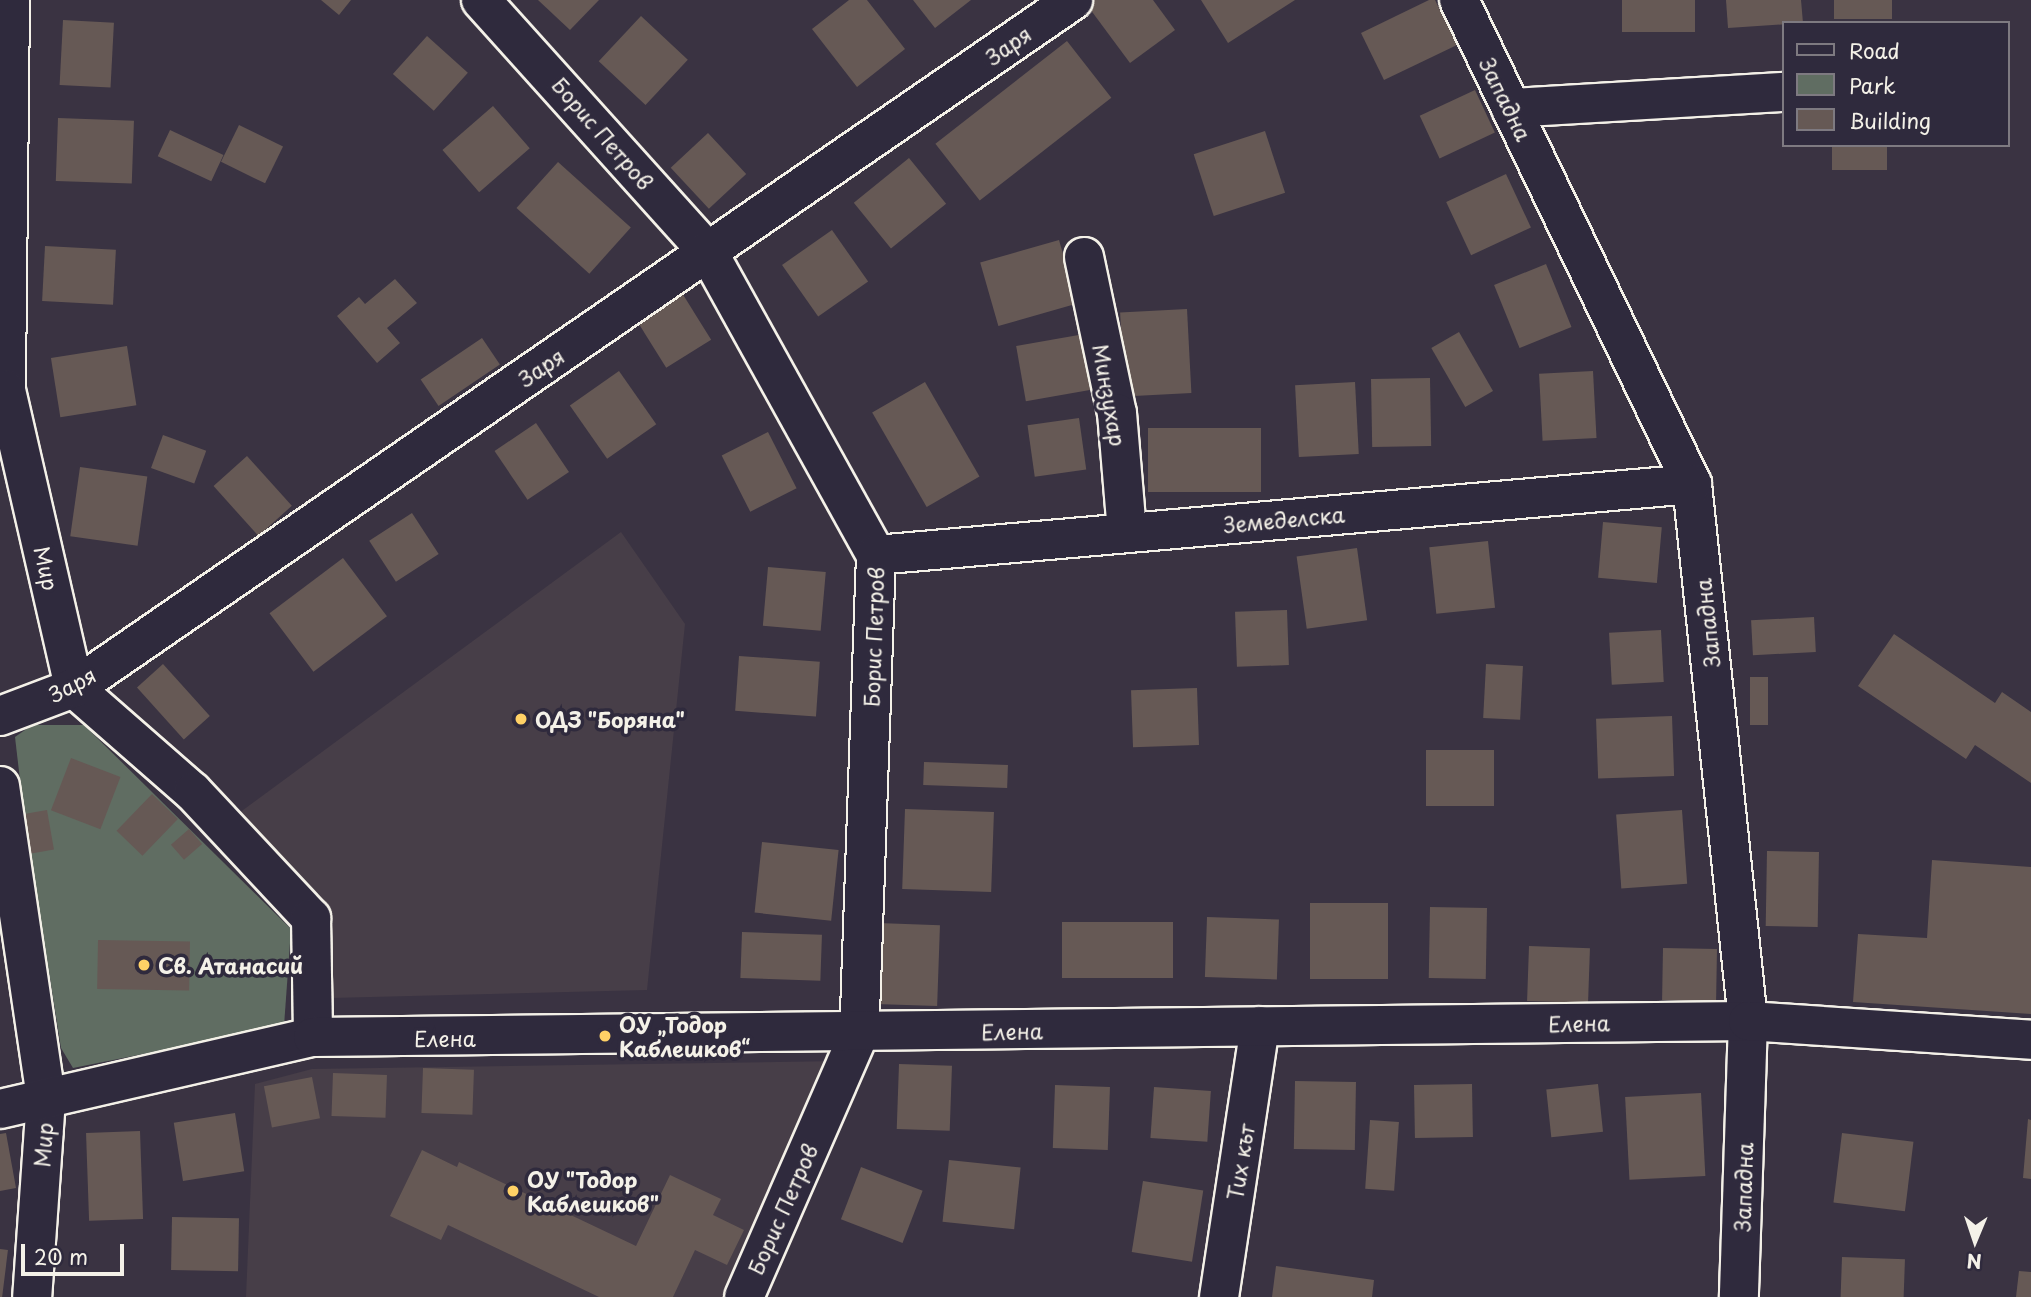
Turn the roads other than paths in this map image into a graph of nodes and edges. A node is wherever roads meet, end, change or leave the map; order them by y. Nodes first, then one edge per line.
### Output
1 (10, 0) edge
2 (481, 0) edge
3 (1073, 0) edge
4 (1459, 0) edge
5 (1783, 92) edge
6 (1511, 108) junction
7 (708, 252) junction
8 (1084, 257) dead end
9 (3, 390) edge
10 (1692, 484) junction
11 (1127, 533) junction
12 (876, 555) junction
13 (74, 688) junction
14 (0, 716) edge
15 (0, 786) edge
16 (1748, 1021) junction
17 (1260, 1026) junction
18 (859, 1034) junction
19 (313, 1037) junction
20 (2031, 1040) edge
21 (46, 1099) junction
22 (0, 1109) edge
23 (32, 1297) edge
24 (744, 1297) edge
25 (1219, 1297) edge
26 (1740, 1297) edge

1 - 9 street, Мир
2 - 7 street, Борис Петров
3 - 7 street, Заря
4 - 6 street, Западна
5 - 6 street
6 - 10 street, Западна
7 - 12 street, Борис Петров
7 - 13 street, Заря
8 - 11 street, Минзухар
9 - 13 street, Мир
10 - 11 street, Земеделска
10 - 16 street, Западна
11 - 12 street, Земеделска
12 - 18 street, Борис Петров
13 - 14 street, Заря
13 - 19 street
15 - 21 street, Мир
16 - 17 street, Елена
16 - 20 street, Елена
16 - 26 street, Западна
17 - 18 street, Елена
17 - 25 street, Тих кът
18 - 19 street, Елена
18 - 24 street, Борис Петров
19 - 21 street, Елена
21 - 22 street, Елена
21 - 23 street, Мир

